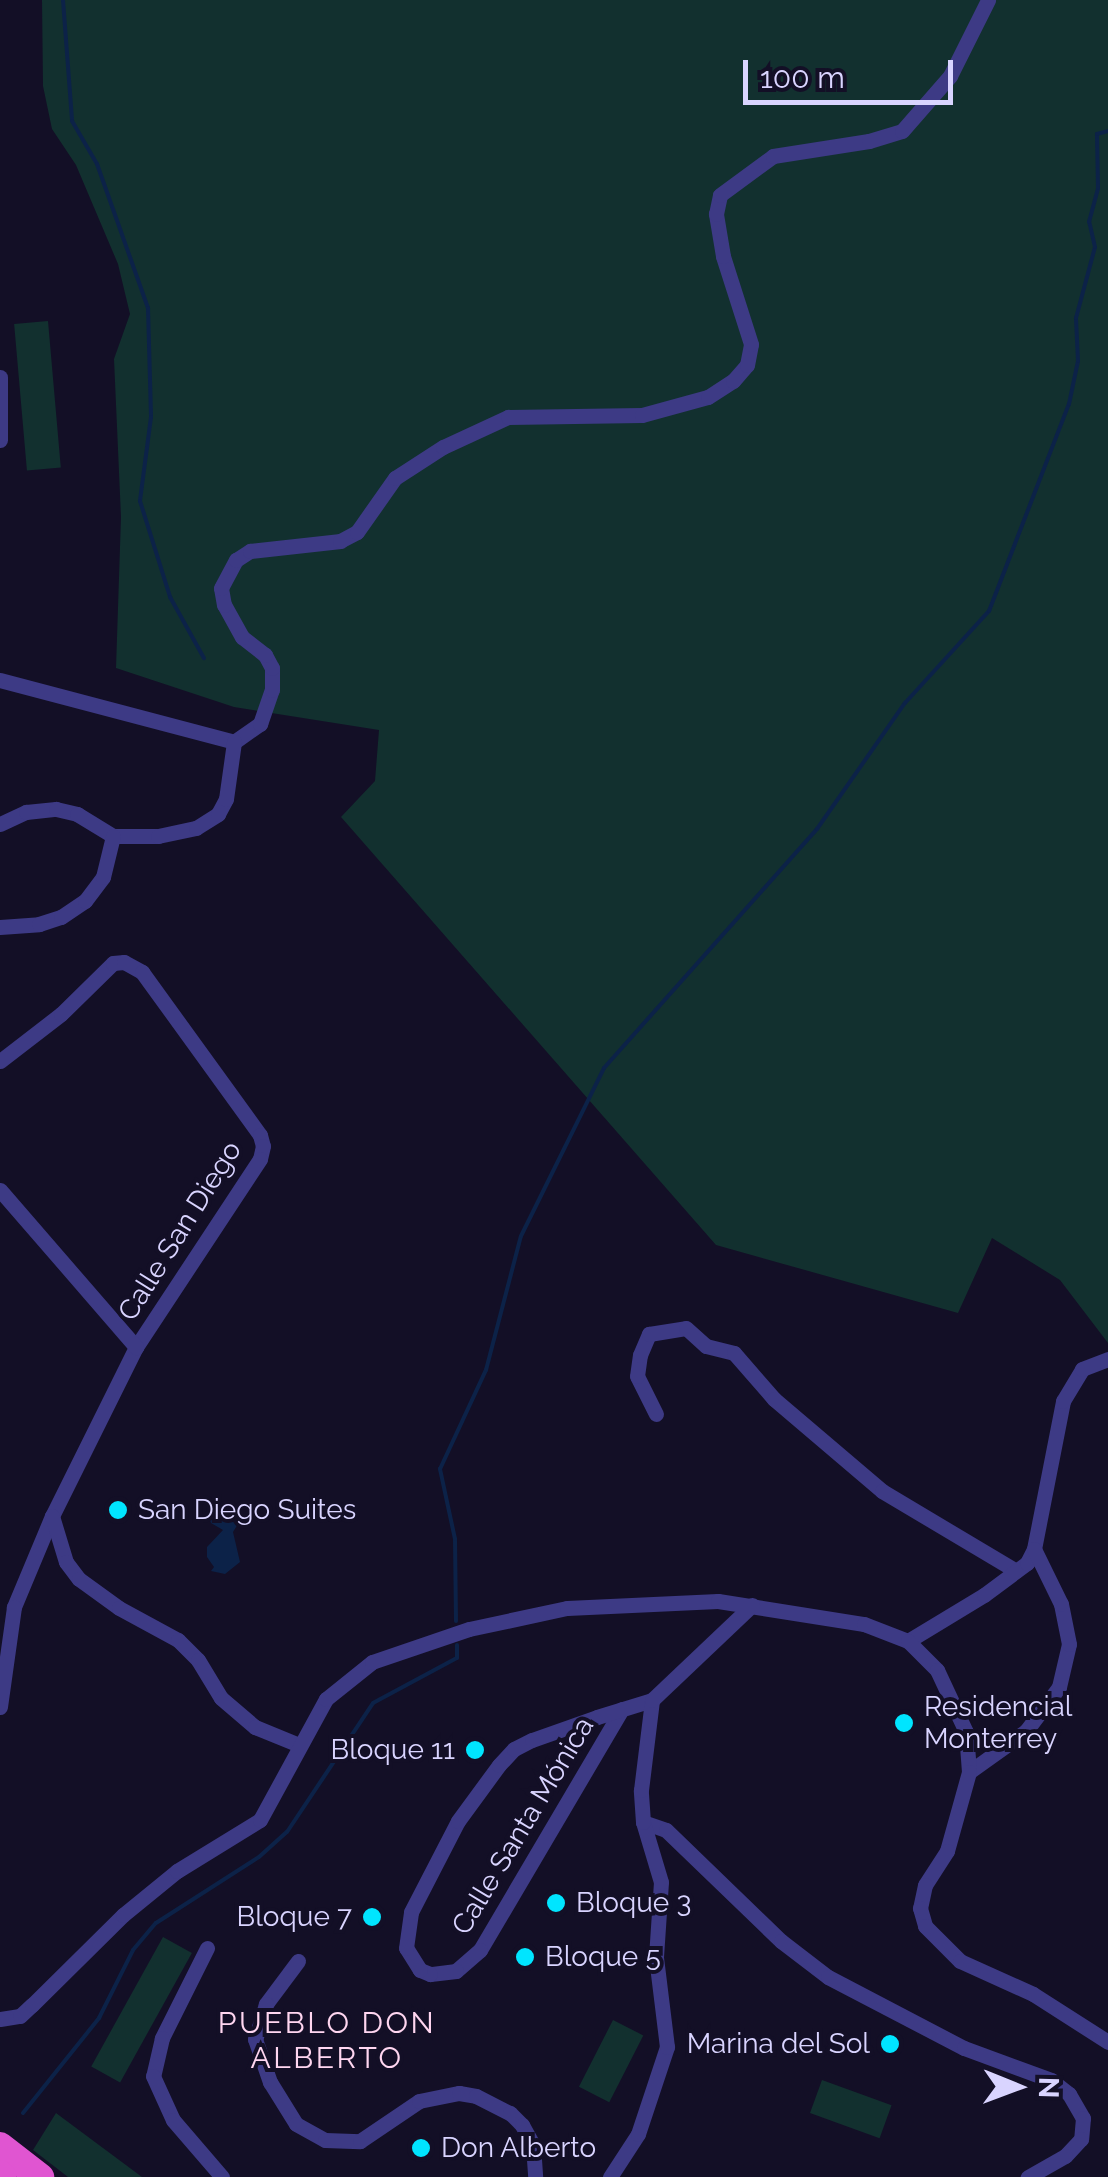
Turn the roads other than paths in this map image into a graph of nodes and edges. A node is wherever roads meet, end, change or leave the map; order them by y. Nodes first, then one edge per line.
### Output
1 (988, 0) edge
2 (0, 377) edge
3 (0, 440) edge
4 (0, 680) edge
5 (234, 742) junction
6 (0, 824) edge
7 (113, 836) junction
8 (0, 927) edge
9 (0, 1060) edge
10 (0, 1190) edge
11 (136, 1346) junction
12 (1108, 1359) edge
13 (656, 1414) dead end
14 (52, 1516) junction
15 (1034, 1549) junction
16 (1016, 1571) junction
17 (752, 1606) junction
18 (908, 1641) junction
19 (652, 1700) junction
20 (0, 1707) edge
21 (622, 1710) junction
22 (299, 1746) junction
23 (969, 1772) junction
24 (643, 1822) junction
25 (207, 1948) dead end
26 (298, 1961) dead end
27 (0, 2019) edge
28 (1108, 2042) edge
29 (0, 2146) edge
30 (40, 2177) edge
31 (222, 2177) edge
32 (535, 2177) edge
33 (610, 2177) edge
34 (1028, 2177) edge

1 - 5 street
2 - 3 street
4 - 5 street
5 - 7 street
6 - 7 street
7 - 8 street
9 - 11 street, Calle San Diego
10 - 11 street
11 - 14 street, Calle San Diego
12 - 15 street
13 - 16 street
14 - 20 street, Calle San Diego
14 - 22 street
15 - 16 street
15 - 23 street
16 - 18 street
17 - 18 street
17 - 19 street
17 - 22 street
18 - 23 street
19 - 21 street, Calle Santa Mónica
19 - 24 street
21 - 21 street, Calle Santa Mónica
22 - 27 street
23 - 28 street
24 - 33 street
24 - 34 street
25 - 31 street
26 - 32 street
29 - 30 highway

